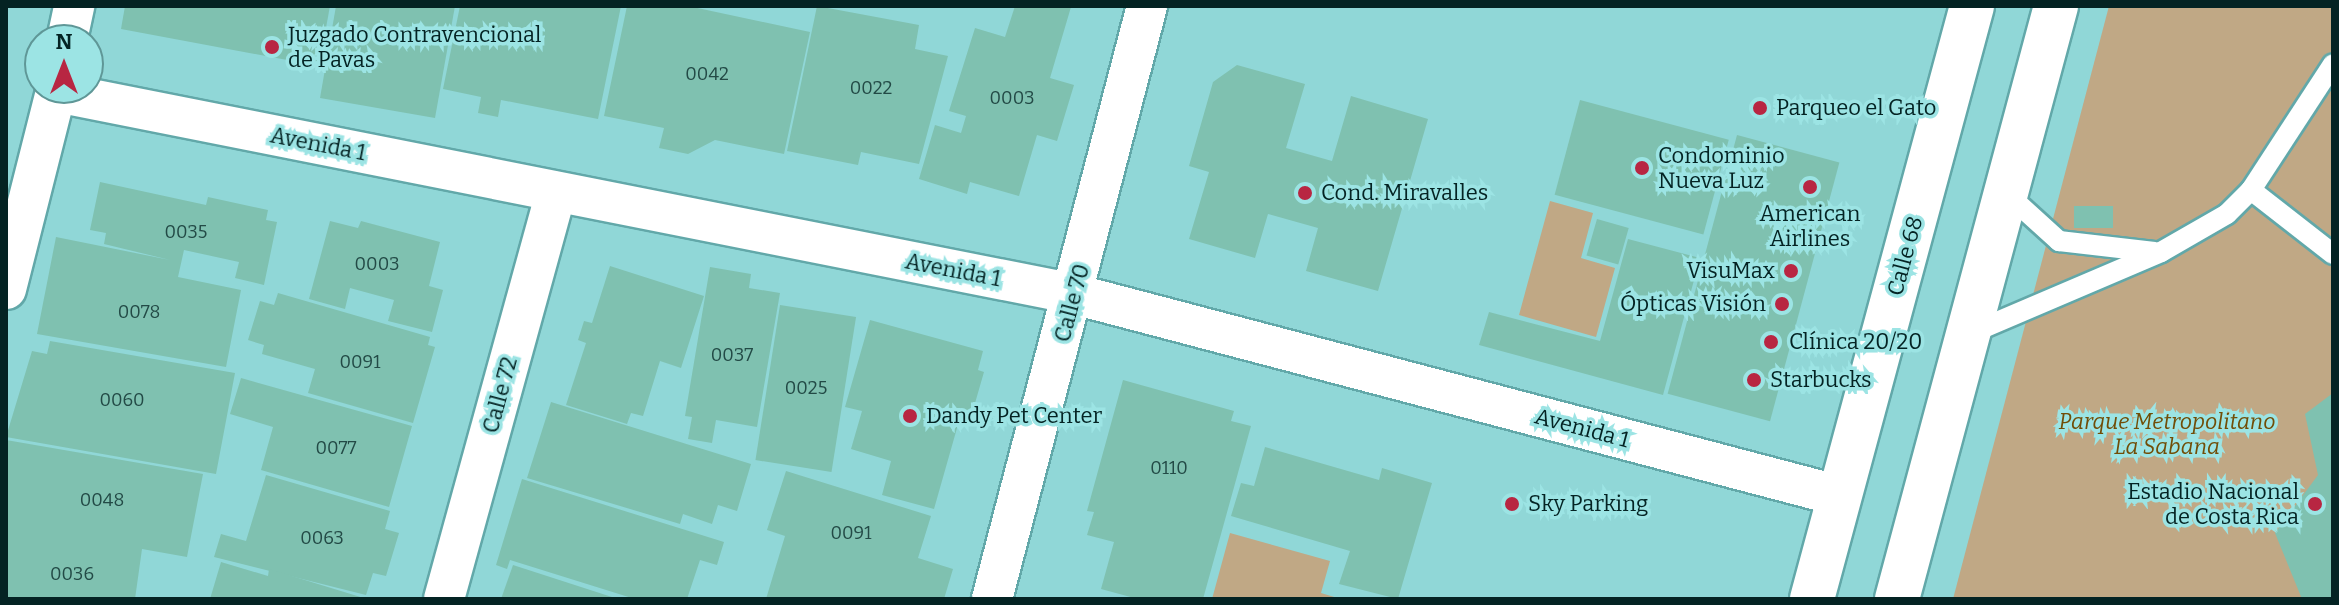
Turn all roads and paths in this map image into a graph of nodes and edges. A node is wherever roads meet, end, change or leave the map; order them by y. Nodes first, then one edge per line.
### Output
1 (1147, 6) edge
2 (1972, 6) edge
3 (2056, 6) edge
4 (2333, 64) edge
5 (104, 100) edge
6 (53, 104) edge
7 (2251, 190) junction
8 (556, 192) junction
9 (2006, 193) junction
10 (2161, 252) junction
11 (2333, 254) edge
12 (6, 289) edge
13 (1074, 294) junction
14 (1969, 334) junction
15 (1840, 496) junction
16 (444, 599) edge
17 (992, 599) edge
18 (1812, 599) edge
19 (1897, 599) edge

1 - 13 street, Calle 70
2 - 15 main road, Calle 68
3 - 9 main road
4 - 7 lane
5 - 8 street, Avenida 1
6 - 12 street
7 - 10 lane
7 - 11 lane
8 - 13 street, Avenida 1
8 - 16 street, Calle 72
9 - 10 lane
9 - 14 main road
10 - 14 lane
13 - 15 street, Avenida 1
13 - 17 street, Calle 70
14 - 19 main road
15 - 18 main road, Calle 68

